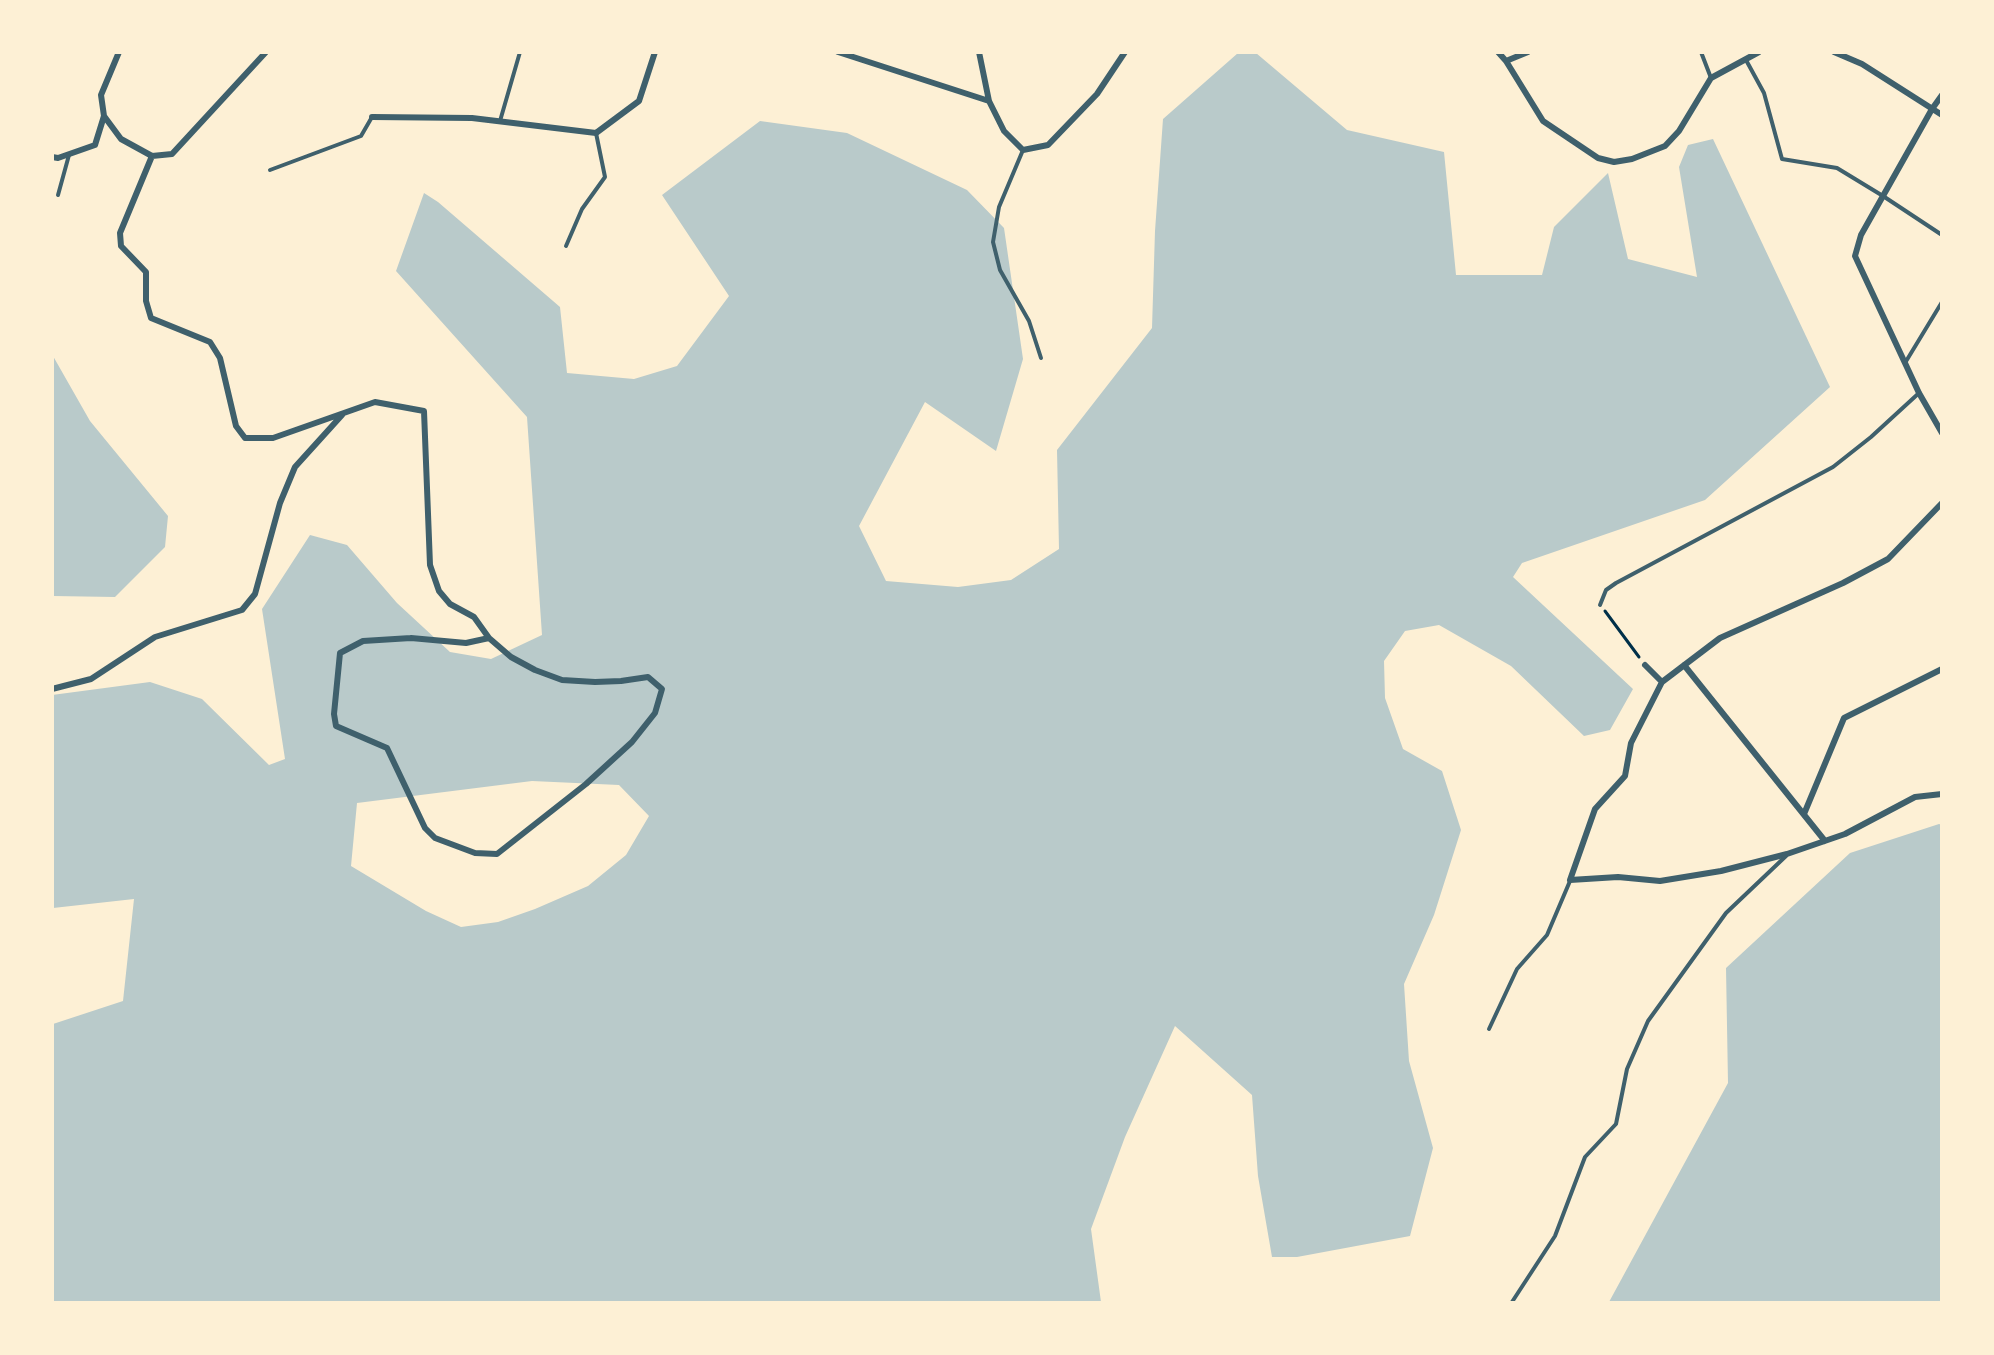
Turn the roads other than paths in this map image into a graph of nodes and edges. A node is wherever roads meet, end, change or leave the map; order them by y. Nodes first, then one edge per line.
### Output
1 (119, 52) edge
2 (266, 52) edge
3 (520, 52) edge
4 (655, 52) edge
5 (838, 52) edge
6 (979, 52) edge
7 (1125, 52) edge
8 (1498, 52) edge
9 (1528, 52) edge
10 (1701, 52) edge
11 (1760, 52) edge
12 (1834, 52) edge
13 (1746, 60) junction
14 (1506, 61) junction
15 (1711, 78) junction
16 (1941, 95) edge
17 (989, 101) junction
18 (1932, 109) junction
19 (1941, 115) edge
20 (104, 116) junction
21 (372, 117) joint
22 (500, 121) junction
23 (596, 133) junction
24 (1023, 150) junction
25 (70, 154) junction
26 (152, 156) junction
27 (52, 158) edge
28 (270, 170) dead end
29 (58, 195) dead end
30 (1883, 196) junction
31 (1941, 235) edge
32 (566, 246) dead end
33 (1941, 302) edge
34 (1041, 358) dead end
35 (1905, 363) junction
36 (1919, 393) junction
37 (343, 413) junction
38 (1941, 433) edge
39 (1941, 503) edge
40 (1600, 605) road end
41 (489, 638) junction
42 (1645, 665) road end
43 (1684, 665) junction
44 (1941, 669) edge
45 (1662, 682) junction
46 (52, 689) edge
47 (1941, 794) edge
48 (1804, 814) junction
49 (1825, 841) junction
50 (1787, 854) junction
51 (1570, 880) junction
52 (1489, 1029) dead end
53 (1512, 1302) edge

1 - 20 street
2 - 26 street
3 - 22 lane
4 - 23 street
5 - 17 street
6 - 17 street
7 - 24 street
8 - 14 street
9 - 14 street
10 - 15 lane
11 - 13 street
12 - 18 street
13 - 15 street
13 - 30 lane
14 - 15 street
16 - 18 street
17 - 24 street
18 - 19 street
18 - 30 street
20 - 25 street
20 - 26 street
21 - 22 street
21 - 28 lane
22 - 23 street
23 - 32 lane
24 - 34 lane
25 - 27 street
25 - 29 lane
26 - 37 street
30 - 31 lane
30 - 35 street
33 - 35 lane
35 - 36 street
36 - 38 street
36 - 40 lane
37 - 41 street
37 - 46 street
39 - 43 street
41 - 41 street
42 - 45 street
43 - 45 street
43 - 48 street
44 - 48 street
45 - 51 street
47 - 49 street
48 - 49 street
49 - 50 street
50 - 51 street
50 - 53 lane
51 - 52 lane

